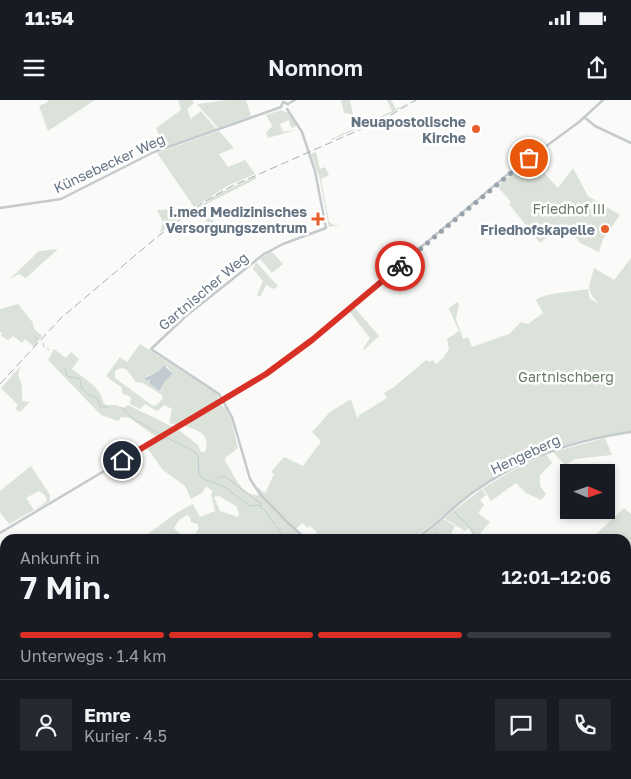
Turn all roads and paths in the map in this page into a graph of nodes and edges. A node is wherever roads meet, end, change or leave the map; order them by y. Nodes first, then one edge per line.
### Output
1 (295, 100) edge
2 (602, 100) edge
3 (288, 104) junction
4 (281, 107) junction
5 (287, 109) junction
6 (584, 117) junction
7 (631, 143) edge
8 (0, 208) edge
9 (223, 400) junction
10 (631, 432) edge
11 (0, 533) edge
12 (300, 534) edge
13 (421, 534) edge

1 - 3 street
2 - 6 street
3 - 4 street, Künsebecker Weg
3 - 5 street
4 - 5 street
4 - 8 street, Künsebecker Weg
5 - 9 street, Gartnischer Weg
6 - 7 street
6 - 9 street
9 - 11 street
9 - 12 street
10 - 13 street, Hengeberg

